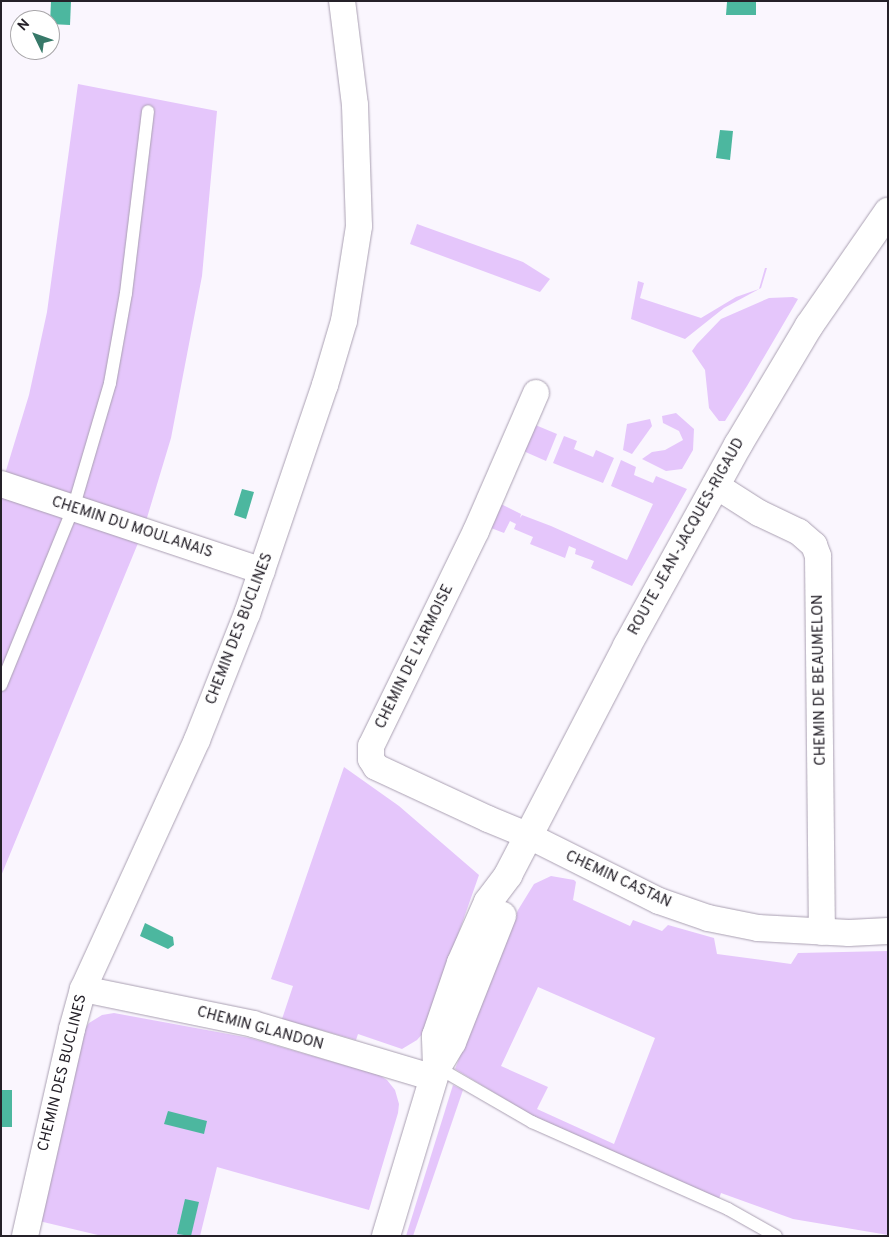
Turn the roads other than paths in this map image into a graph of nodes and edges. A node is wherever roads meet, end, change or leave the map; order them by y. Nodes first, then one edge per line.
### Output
1 (342, 1) edge
2 (148, 111) dead end
3 (888, 212) edge
4 (536, 393) dead end
5 (1, 484) edge
6 (715, 485) junction
7 (73, 509) junction
8 (262, 571) junction
9 (1, 685) edge
10 (529, 836) junction
11 (822, 932) junction
12 (888, 932) edge
13 (83, 989) junction
14 (436, 1072) junction
15 (25, 1236) edge
16 (386, 1236) edge
17 (776, 1236) edge

1 - 8 street, CHEMIN DES BUCLINES
2 - 7 lane
3 - 6 street, ROUTE JEAN-JACQUES-RIGAUD
4 - 10 street, CHEMIN DE L'ARMOISE
5 - 7 street, CHEMIN DU MOULANAIS
6 - 10 street, ROUTE JEAN-JACQUES-RIGAUD
6 - 11 street, CHEMIN DE BEAUMELON
7 - 8 street, CHEMIN DU MOULANAIS
7 - 9 lane
8 - 13 street, CHEMIN DES BUCLINES
10 - 11 street, CHEMIN CASTAN
10 - 14 street, ROUTE JEAN-JACQUES-RIGAUD
11 - 12 street, CHEMIN CASTAN
13 - 14 street, CHEMIN GLANDON
13 - 15 street, CHEMIN DES BUCLINES
14 - 16 street, ROUTE JEAN-JACQUES-RIGAUD
14 - 17 lane

